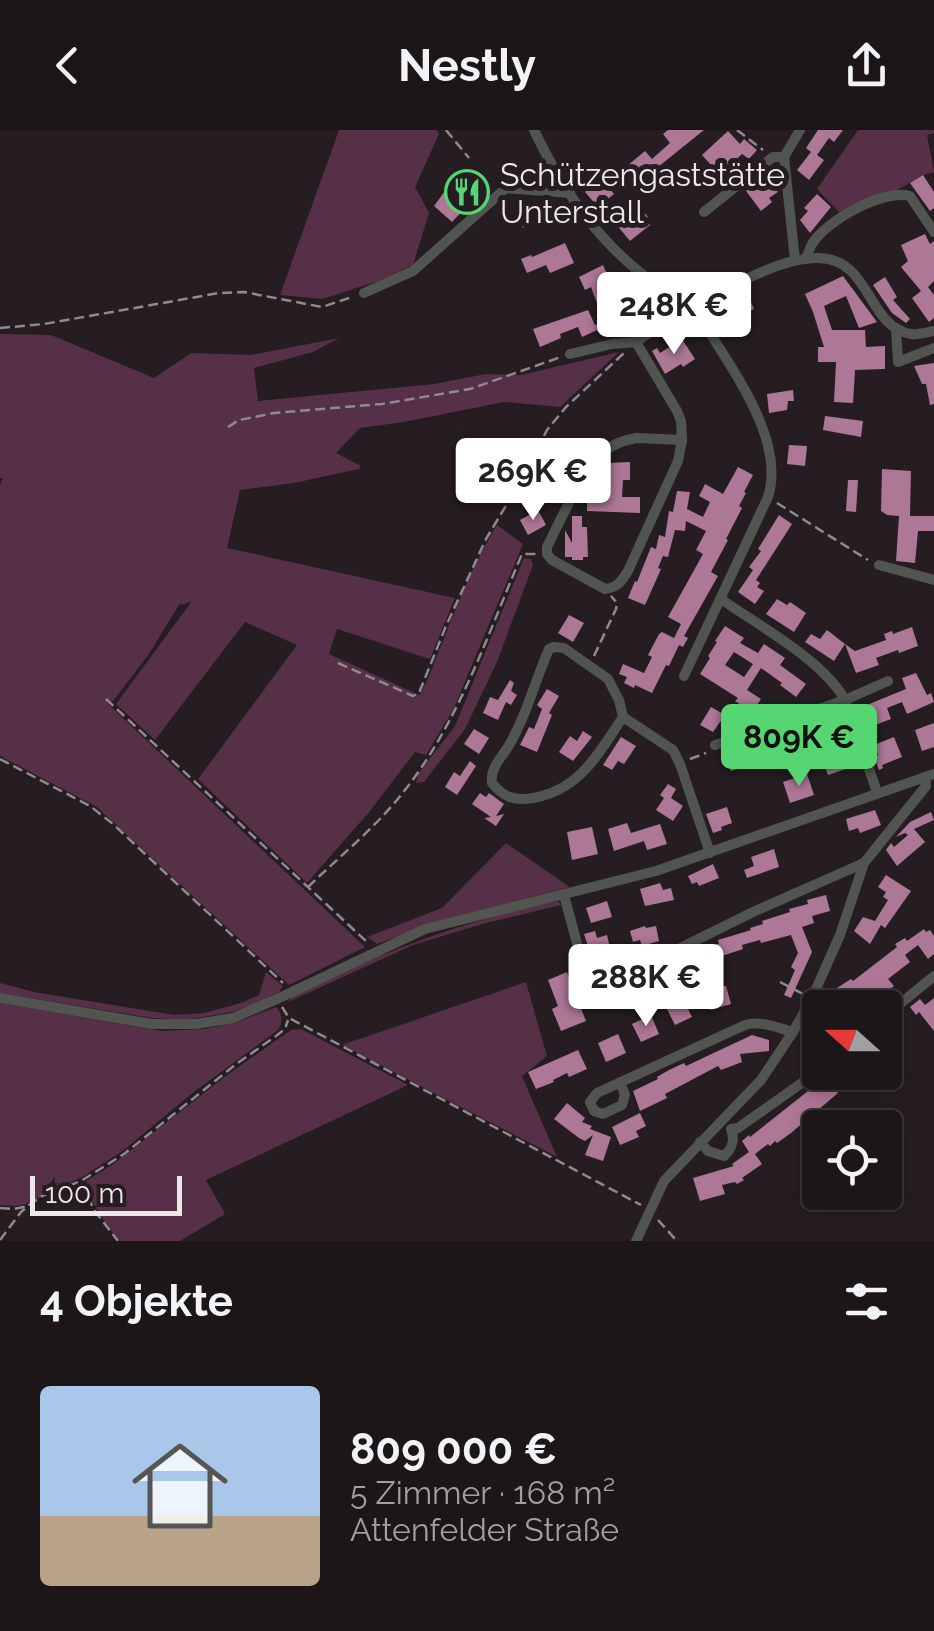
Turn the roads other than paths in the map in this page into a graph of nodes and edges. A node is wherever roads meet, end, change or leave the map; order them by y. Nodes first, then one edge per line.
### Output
1 (534, 130) edge
2 (800, 130) edge
3 (778, 157) junction
4 (570, 193) junction
5 (704, 212) dead end
6 (934, 232) edge
7 (801, 259) junction
8 (364, 293) road end
9 (690, 300) junction
10 (896, 328) junction
11 (933, 330) edge
12 (636, 342) junction
13 (934, 348) edge
14 (570, 354) road end
15 (682, 440) junction
16 (879, 565) road end
17 (934, 580) edge
18 (721, 600) junction
19 (684, 676) dead end
20 (888, 681) dead end
21 (845, 700) junction
22 (623, 716) junction
23 (715, 745) road end
24 (929, 775) edge
25 (877, 792) junction
26 (710, 853) junction
27 (864, 863) junction
28 (564, 895) junction
29 (934, 976) edge
30 (0, 998) edge
31 (902, 1002) edge
32 (793, 1032) junction
33 (620, 1082) dead end
34 (802, 1083) edge
35 (728, 1125) junction
36 (700, 1142) junction
37 (636, 1241) edge

1 - 4 street
2 - 3 street
3 - 5 street
3 - 7 street
4 - 8 street
4 - 9 street
6 - 7 street
7 - 9 street
7 - 10 street
9 - 12 street
9 - 18 street
10 - 11 street
10 - 13 street
12 - 14 street
12 - 15 street
15 - 15 street
16 - 17 street
18 - 19 street
18 - 21 street
20 - 21 street
21 - 23 street
21 - 25 street
22 - 22 street
22 - 26 street
24 - 25 street
24 - 27 street
25 - 26 street
26 - 28 street
27 - 28 street
27 - 32 street
28 - 30 street
29 - 31 street
32 - 33 street
32 - 35 street
34 - 35 street
35 - 36 street
35 - 36 street
36 - 37 street

